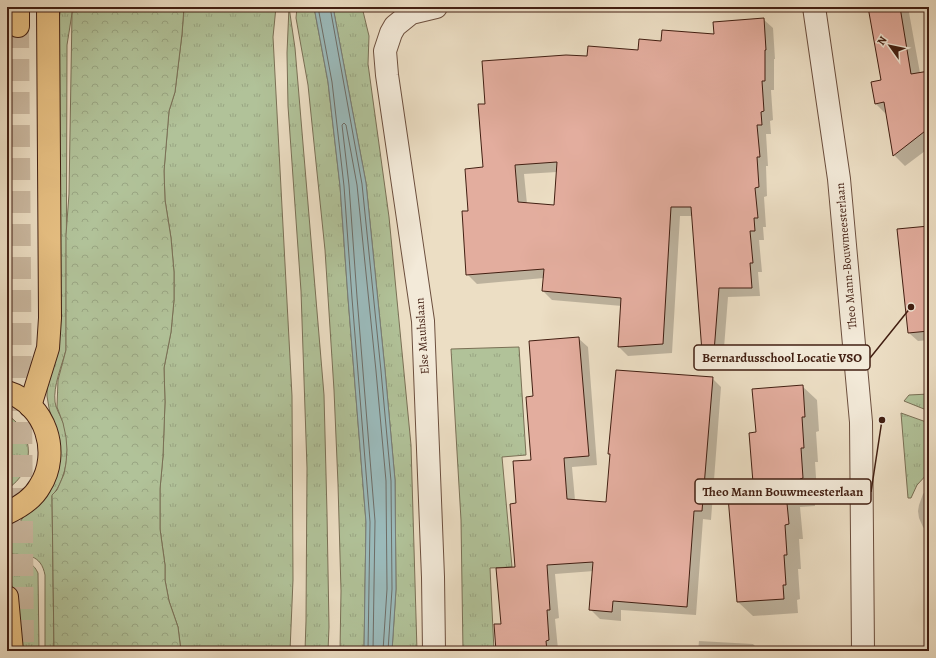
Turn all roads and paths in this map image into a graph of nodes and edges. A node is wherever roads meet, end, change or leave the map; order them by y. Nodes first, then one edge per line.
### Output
1 (48, 7) edge
2 (436, 7) edge
3 (814, 7) edge
4 (7, 392) edge
5 (30, 406) junction
6 (7, 513) edge
7 (7, 597) edge
8 (12, 651) edge
9 (434, 651) edge
10 (863, 651) edge

1 - 5 main road
2 - 9 street, Else Mauhslaan
3 - 10 street, Theo Mann-Bouwmeesterlaan
4 - 5 main road
5 - 6 main road
7 - 8 main road

